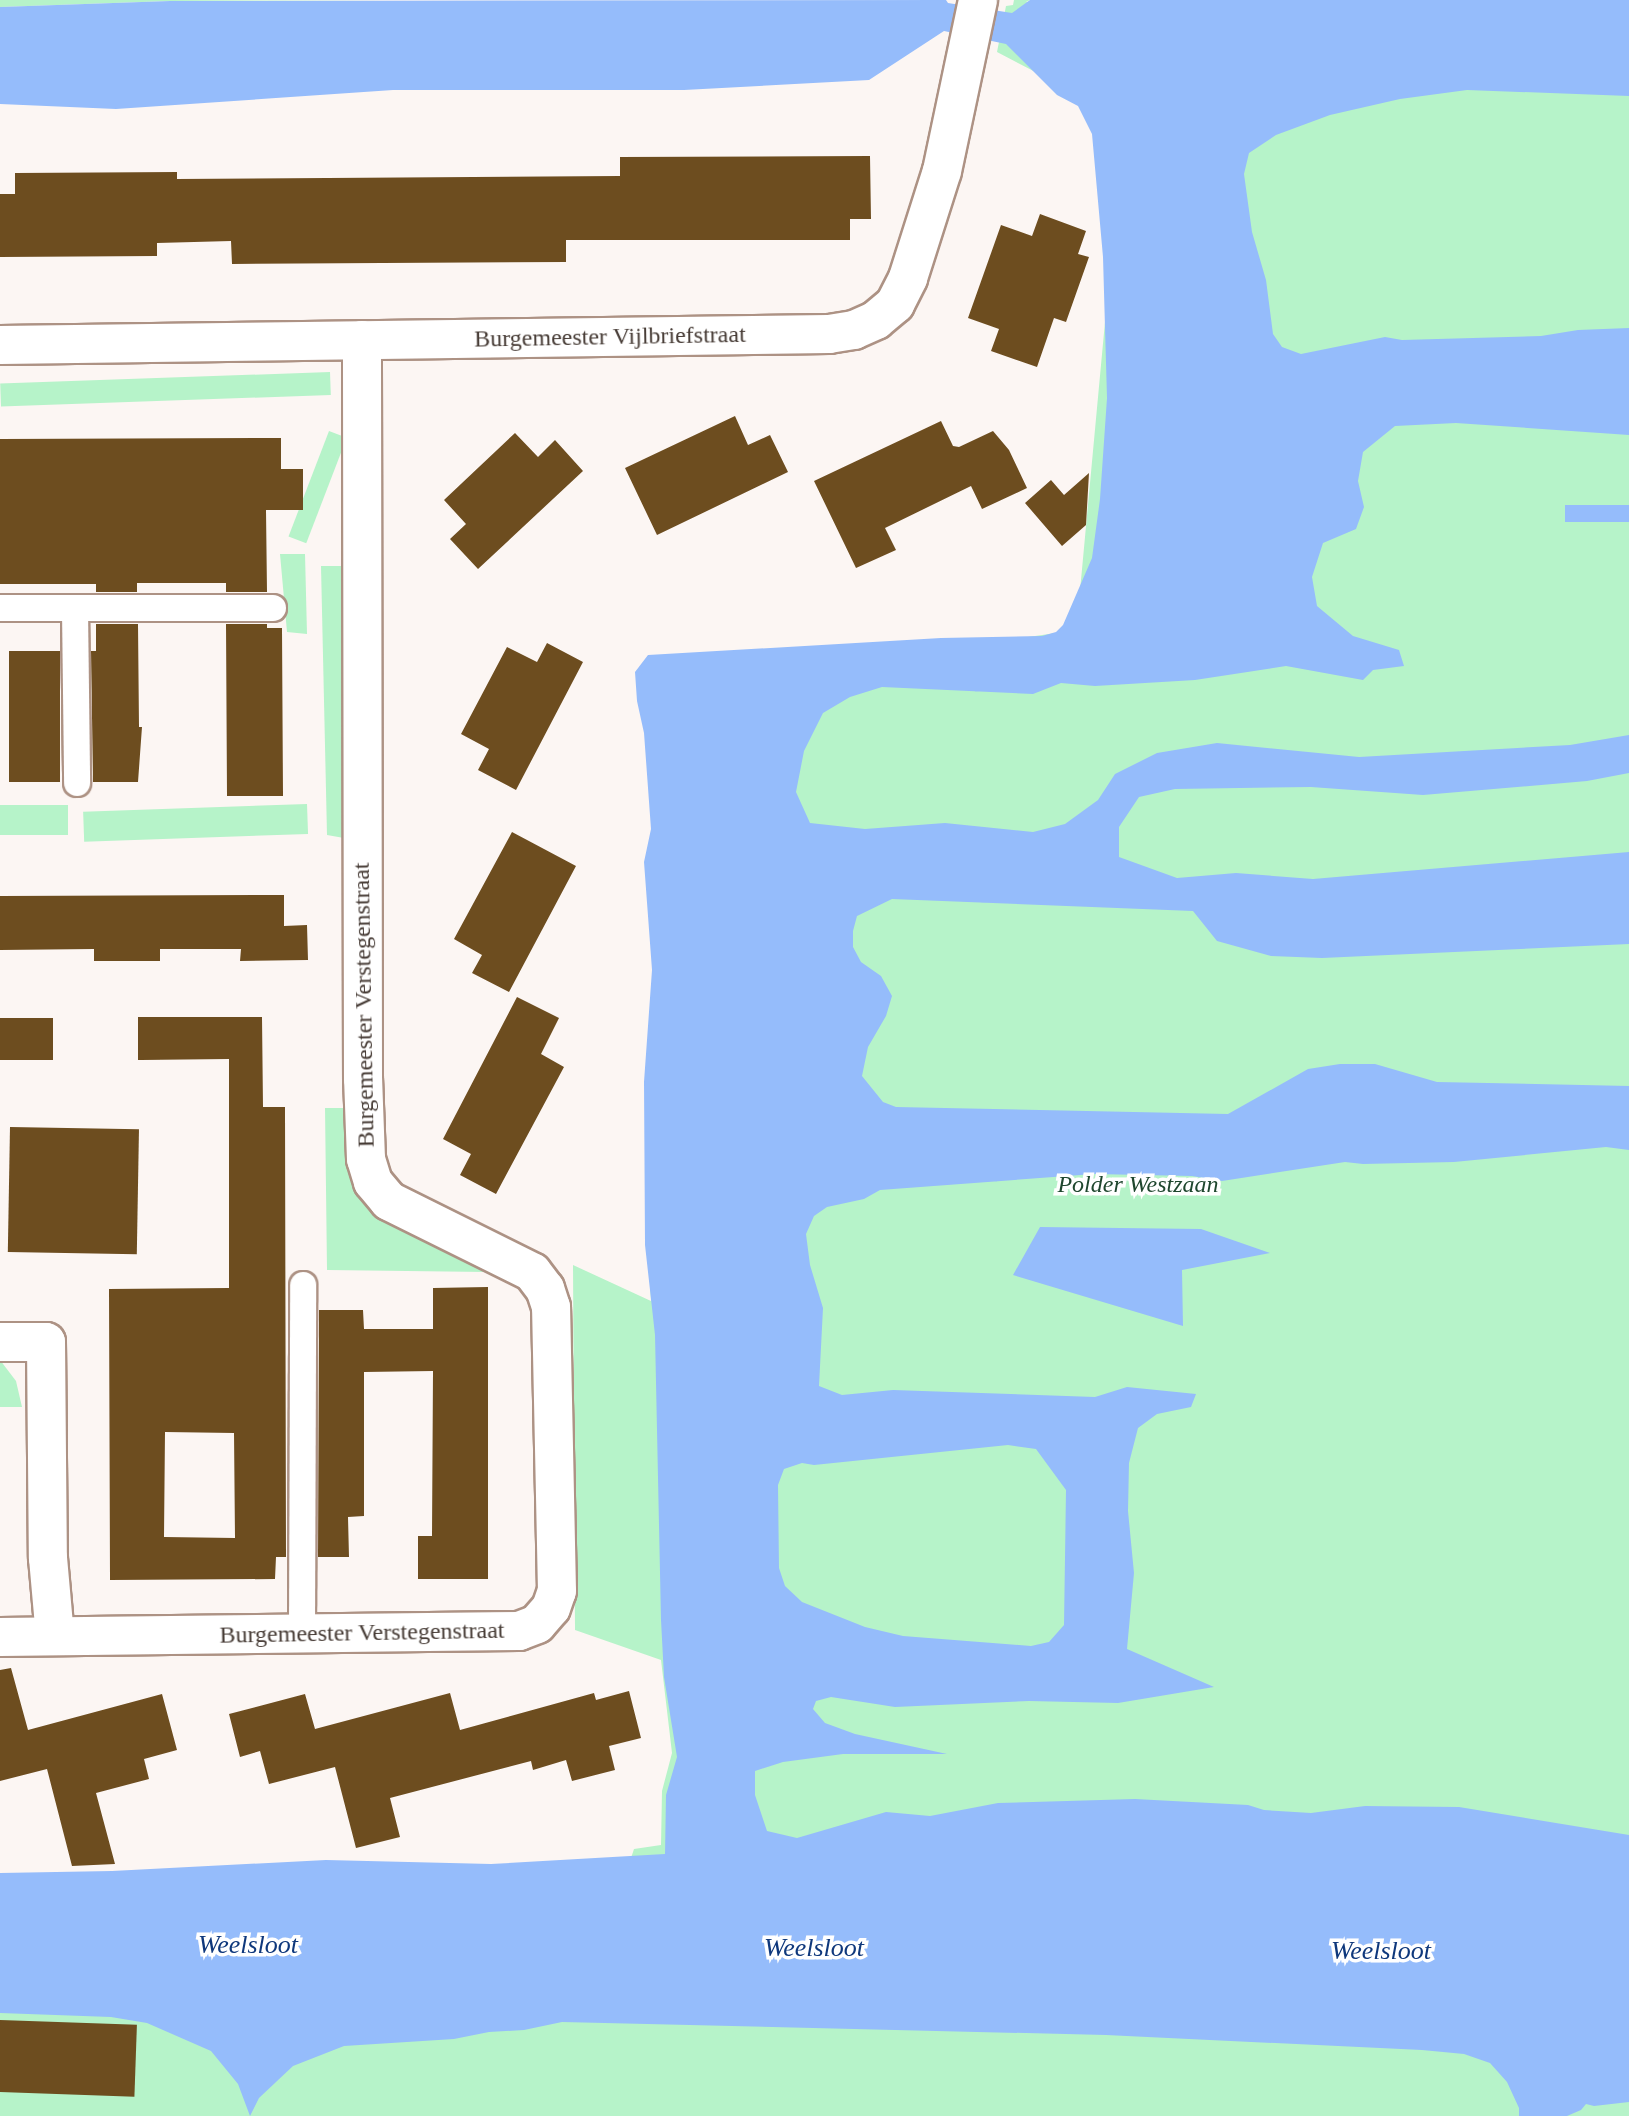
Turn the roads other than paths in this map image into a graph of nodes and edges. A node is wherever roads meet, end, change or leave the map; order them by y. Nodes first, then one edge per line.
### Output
1 (978, 0) edge
2 (362, 340) junction
3 (0, 345) edge
4 (0, 608) edge
5 (273, 608) dead end
6 (75, 609) junction
7 (76, 783) dead end
8 (303, 1285) dead end
9 (0, 1342) edge
10 (302, 1634) junction
11 (55, 1636) junction
12 (0, 1637) edge

1 - 2 street, Burgemeester Vijlbriefstraat
2 - 3 street, Burgemeester Vijlbriefstraat
2 - 10 street, Burgemeester Verstegenstraat
4 - 6 lane
5 - 6 lane
6 - 7 lane
8 - 10 lane
9 - 11 street
10 - 11 street, Burgemeester Verstegenstraat
11 - 12 street, Burgemeester Verstegenstraat

